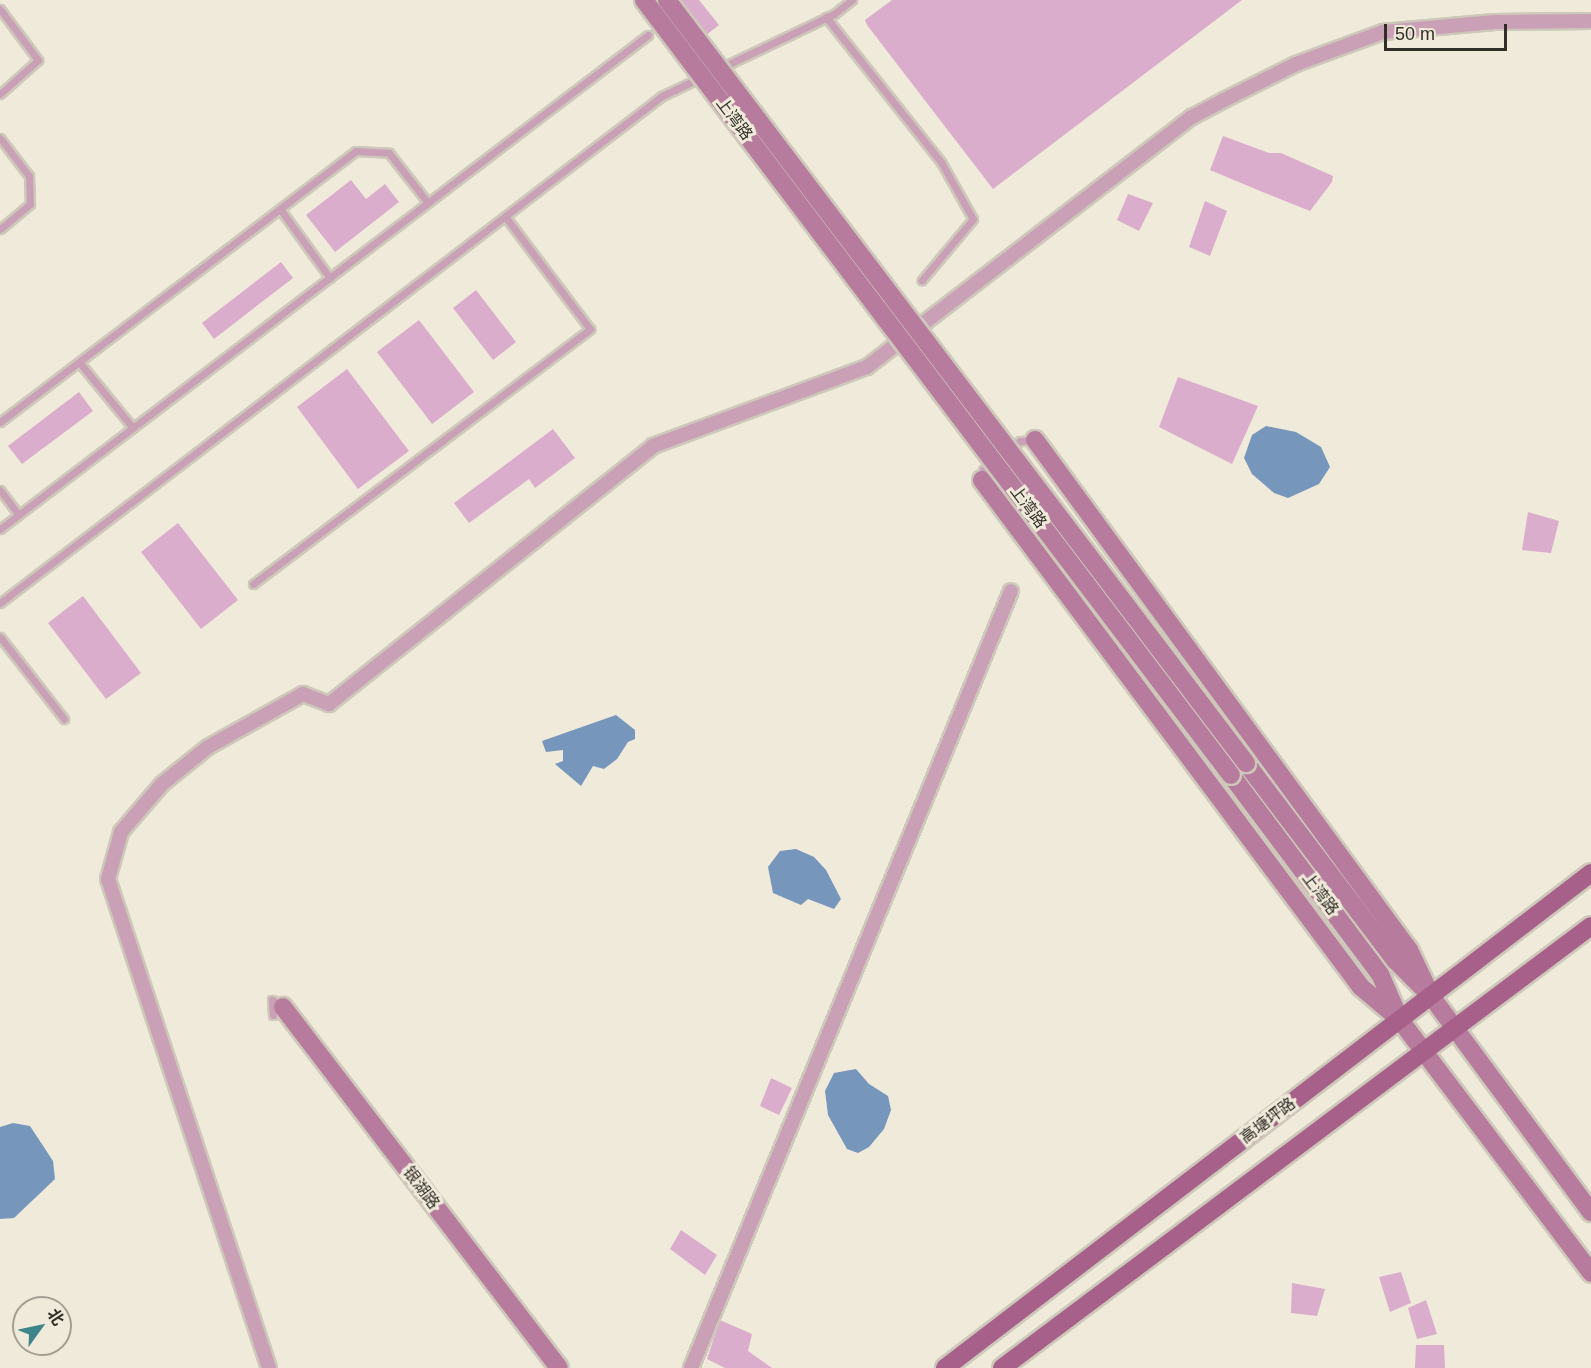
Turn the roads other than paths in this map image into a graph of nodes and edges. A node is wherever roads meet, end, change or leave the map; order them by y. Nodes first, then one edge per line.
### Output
1 (644, 0) edge
2 (667, 0) edge
3 (852, 0) edge
4 (0, 9) edge
5 (826, 17) junction
6 (1590, 21) edge
7 (648, 35) dead end
8 (0, 94) edge
9 (0, 138) edge
10 (428, 203) junction
11 (280, 209) junction
12 (505, 216) junction
13 (0, 229) edge
14 (330, 278) junction
15 (922, 280) dead end
16 (79, 362) junction
17 (0, 422) edge
18 (133, 428) junction
19 (1035, 440) joint
20 (982, 480) joint
21 (0, 490) edge
22 (19, 514) junction
23 (0, 529) edge
24 (253, 584) dead end
25 (1011, 591) dead end
26 (0, 603) edge
27 (0, 637) edge
28 (64, 719) dead end
29 (1591, 873) edge
30 (1591, 926) edge
31 (1431, 996) junction
32 (1400, 1020) junction
33 (1456, 1030) junction
34 (1425, 1054) junction
35 (1591, 1212) edge
36 (1591, 1273) edge
37 (269, 1368) edge
38 (544, 1368) edge
39 (559, 1368) edge
40 (691, 1368) edge
41 (945, 1368) edge
42 (1002, 1368) edge

1 - 32 main road, 上湾路, bridge
2 - 31 main road, 上湾路, bridge
3 - 5 lane
4 - 8 lane
5 - 12 lane
5 - 15 lane
6 - 37 street
7 - 10 lane
9 - 13 lane
10 - 11 lane
10 - 14 lane
11 - 14 lane
11 - 16 lane
12 - 24 lane
12 - 26 lane
14 - 18 lane
16 - 17 lane
16 - 18 lane
18 - 22 lane
19 - 20 lane
19 - 31 main road, 上湾路
20 - 32 main road, 上湾路
21 - 22 lane
22 - 23 lane
25 - 40 street
27 - 28 lane
29 - 31 main road, 高塘坪路
30 - 33 main road
31 - 32 main road, 高塘坪路
31 - 33 main road, 上湾路
32 - 34 main road, 上湾路
32 - 41 main road, 高塘坪路
33 - 34 main road
33 - 35 main road, 上湾路
34 - 36 main road, 上湾路
34 - 42 main road
38 - 39 main road, 银湖路

